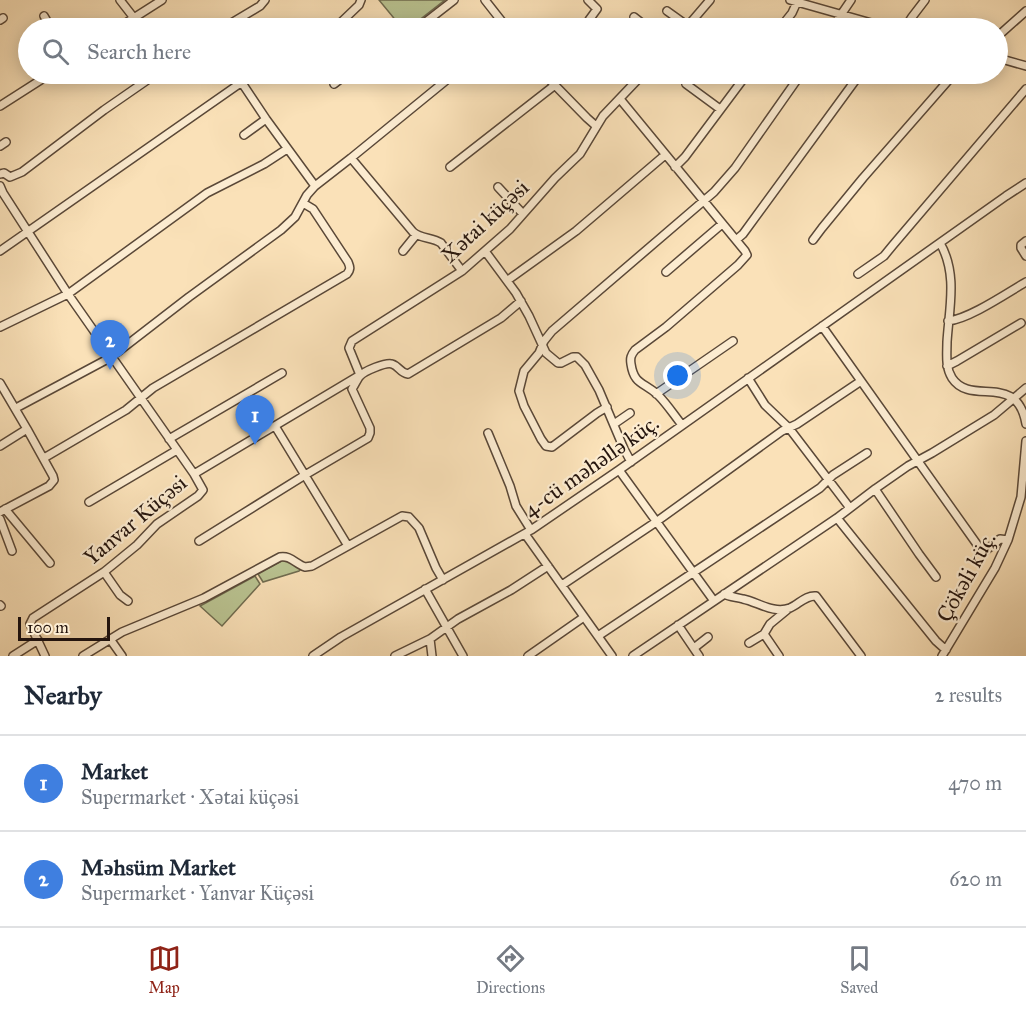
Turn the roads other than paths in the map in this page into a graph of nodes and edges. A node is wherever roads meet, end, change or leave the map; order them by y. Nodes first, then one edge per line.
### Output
1 (120, 0) edge
2 (162, 0) edge
3 (265, 0) edge
4 (361, 0) edge
5 (454, 0) edge
6 (485, 0) edge
7 (588, 0) edge
8 (710, 0) edge
9 (851, 0) edge
10 (925, 0) edge
11 (794, 1) edge
12 (667, 11) dead end
13 (1026, 11) edge
14 (842, 15) junction
15 (134, 18) joint
16 (240, 18) edge
17 (346, 18) edge
18 (431, 18) edge
19 (501, 18) edge
20 (590, 18) edge
21 (676, 18) edge
22 (695, 18) edge
23 (788, 18) edge
24 (840, 18) edge
25 (853, 18) edge
26 (911, 18) edge
27 (1008, 27) edge
28 (1008, 60) edge
29 (1025, 63) edge
30 (34, 84) edge
31 (142, 84) edge
32 (239, 84) edge
33 (243, 84) edge
34 (442, 84) edge
35 (634, 84) edge
36 (686, 84) dead end
37 (740, 84) edge
38 (794, 84) edge
39 (853, 84) edge
40 (945, 84) edge
41 (555, 85) joint
42 (1026, 89) edge
43 (620, 99) junction
44 (0, 106) edge
45 (720, 110) junction
46 (266, 119) junction
47 (596, 126) junction
48 (244, 135) dead end
49 (287, 148) junction
50 (665, 154) junction
51 (351, 158) junction
52 (675, 166) junction
53 (450, 167) dead end
54 (0, 174) edge
55 (1026, 183) edge
56 (0, 186) edge
57 (315, 186) junction
58 (498, 187) dead end
59 (704, 202) junction
60 (303, 203) junction
61 (524, 214) junction
62 (722, 224) junction
63 (28, 231) junction
64 (416, 235) junction
65 (736, 240) junction
66 (813, 240) dead end
67 (1026, 242) edge
68 (940, 243) junction
69 (403, 250) dead end
70 (0, 251) edge
71 (485, 251) junction
72 (1026, 256) edge
73 (462, 271) junction
74 (666, 272) dead end
75 (858, 274) dead end
76 (508, 280) junction
77 (1026, 282) edge
78 (68, 294) junction
79 (521, 301) junction
80 (948, 321) junction
81 (1020, 323) dead end
82 (822, 326) junction
83 (0, 327) edge
84 (733, 341) dead end
85 (542, 346) junction
86 (112, 356) junction
87 (947, 366) junction
88 (282, 373) dead end
89 (360, 375) junction
90 (748, 378) junction
91 (861, 381) junction
92 (0, 383) edge
93 (1026, 388) edge
94 (656, 394) junction
95 (140, 398) junction
96 (1014, 399) junction
97 (607, 407) junction
98 (16, 408) junction
99 (630, 413) dead end
100 (614, 424) junction
101 (1026, 424) edge
102 (682, 425) junction
103 (275, 426) junction
104 (789, 428) junction
105 (27, 429) junction
106 (488, 433) dead end
107 (169, 439) junction
108 (1026, 441) edge
109 (0, 446) edge
110 (177, 450) junction
111 (867, 453) dead end
112 (44, 458) junction
113 (918, 461) junction
114 (631, 462) junction
115 (619, 471) junction
116 (194, 474) junction
117 (305, 475) junction
118 (830, 479) junction
119 (875, 489) junction
120 (89, 502) dead end
121 (850, 507) junction
122 (3, 511) edge
123 (837, 518) junction
124 (0, 519) edge
125 (656, 522) junction
126 (528, 532) junction
127 (1008, 540) junction
128 (199, 541) dead end
129 (348, 546) junction
130 (12, 551) dead end
131 (50, 563) dead end
132 (548, 566) junction
133 (104, 572) junction
134 (693, 573) junction
135 (936, 577) dead end
136 (443, 579) junction
137 (562, 585) junction
138 (425, 589) junction
139 (724, 594) junction
140 (128, 601) dead end
141 (714, 601) junction
142 (767, 607) junction
143 (790, 608) junction
144 (584, 617) junction
145 (770, 624) junction
146 (678, 625) junction
147 (446, 627) junction
148 (764, 634) junction
149 (598, 636) junction
150 (708, 637) dead end
151 (110, 639) junction
152 (430, 639) junction
153 (38, 640) junction
154 (749, 643) dead end
155 (694, 648) junction
156 (944, 653) edge
157 (13, 656) edge
158 (45, 656) edge
159 (83, 656) edge
160 (122, 656) edge
161 (313, 656) edge
162 (395, 656) edge
163 (432, 656) edge
164 (463, 656) edge
165 (528, 656) edge
166 (612, 656) edge
167 (633, 656) edge
168 (699, 656) edge
169 (779, 656) edge
170 (861, 656) edge

1 - 15 street
2 - 15 street
3 - 16 street
4 - 17 street
5 - 18 street
6 - 19 street
7 - 20 street
8 - 22 street
9 - 14 street
10 - 26 street
11 - 14 street
11 - 23 street
12 - 21 street
13 - 27 street
14 - 24 street
14 - 25 street
28 - 29 street
30 - 44 street
31 - 54 street
32 - 63 street
33 - 46 street
34 - 51 street
35 - 43 street, Xətai küçəsi
36 - 45 street
37 - 45 street
38 - 59 street
39 - 65 street
40 - 66 street
41 - 47 street
41 - 53 street
42 - 75 street
43 - 47 street, Xətai küçəsi
43 - 50 street
45 - 52 street
46 - 48 street
46 - 49 street
47 - 61 street, Xətai küçəsi
49 - 57 street
49 - 78 street
50 - 52 street
50 - 76 street
51 - 57 street
51 - 64 street
52 - 59 street
55 - 68 street, 4-cü məhəllə küç.
56 - 63 street, Yanvar Küçəsi
57 - 60 street
58 - 61 street
59 - 62 street
59 - 85 street
60 - 86 street
60 - 95 street
61 - 71 street, Xətai küçəsi
62 - 65 street
62 - 74 street
63 - 70 street
63 - 78 street, Yanvar Küçəsi
64 - 69 street
64 - 73 street
65 - 94 street
67 - 72 street
68 - 80 street
68 - 82 street, 4-cü məhəllə küç.
71 - 73 street, Xətai küçəsi
71 - 76 street
73 - 89 street, Xətai küçəsi
76 - 79 street
77 - 80 street
78 - 83 street
78 - 86 street, Yanvar Küçəsi
79 - 85 street
79 - 89 street
80 - 87 street
81 - 87 street
82 - 90 street, 4-cü məhəllə küç.
82 - 91 street
84 - 94 street
85 - 97 street
85 - 97 street
86 - 95 street, Yanvar Küçəsi
86 - 98 street
87 - 96 street
88 - 107 street
89 - 103 street
89 - 117 street, Xətai küçəsi
90 - 102 street, 4-cü məhəllə küç.
90 - 104 street
91 - 104 street
91 - 113 street
92 - 98 street
93 - 96 street
94 - 102 street
95 - 107 street, Yanvar Küçəsi
95 - 112 street
96 - 101 street
96 - 113 street
97 - 100 street
98 - 105 street
99 - 100 street
100 - 114 street
102 - 114 street, 4-cü məhəllə küç.
103 - 116 street
103 - 117 street
104 - 118 street
104 - 125 street
105 - 109 street
105 - 112 street
106 - 126 street
107 - 110 street, Yanvar Küçəsi
108 - 127 street, Çökəli küç.
110 - 116 street, Yanvar Küçəsi
110 - 120 street
111 - 118 street
112 - 122 street
113 - 119 street
113 - 127 street
114 - 115 street, 4-cü məhəllə küç.
115 - 125 street
115 - 126 street, 4-cü məhəllə küç.
116 - 133 street, Yanvar Küçəsi
117 - 128 street, Xətai küçəsi
117 - 129 street
118 - 121 street
118 - 134 street
119 - 121 street
119 - 135 street
121 - 123 street
122 - 131 street
123 - 139 street
123 - 156 street
124 - 130 street
125 - 134 street
125 - 137 street
126 - 132 street
126 - 136 street, 4-cü məhəllə küç.
127 - 156 street, Çökəli küç.
129 - 136 street
129 - 151 street
132 - 137 street
132 - 147 street
133 - 140 street
133 - 153 street, Yanvar Küçəsi
134 - 141 street
134 - 149 street
136 - 138 street, 4-cü məhəllə küç.
137 - 144 street
138 - 147 street
138 - 161 street, 4-cü məhəllə küç.
139 - 141 street
139 - 142 street
141 - 146 street
142 - 143 street
142 - 145 street
143 - 145 street
143 - 170 street
144 - 149 street
144 - 165 street
145 - 148 street
146 - 155 street
146 - 167 street
147 - 152 street
147 - 164 street
148 - 154 street
148 - 169 street
149 - 166 street
150 - 155 street
151 - 159 street
151 - 160 street
152 - 162 street
152 - 163 street
153 - 157 street
153 - 158 street, Yanvar Küçəsi
155 - 168 street

